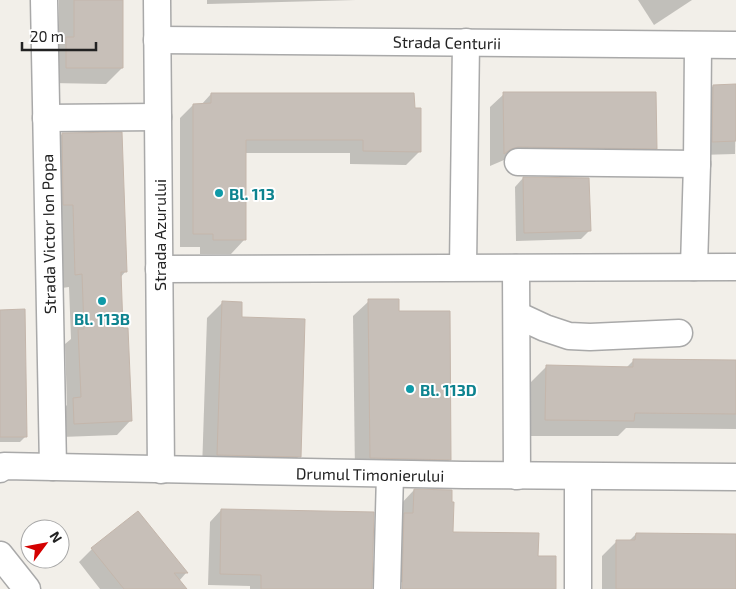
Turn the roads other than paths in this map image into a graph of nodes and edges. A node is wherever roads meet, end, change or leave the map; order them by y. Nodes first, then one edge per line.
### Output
1 (44, 0) edge
2 (157, 0) edge
3 (157, 40) junction
4 (466, 42) junction
5 (698, 46) junction
6 (736, 46) edge
7 (158, 117) junction
8 (46, 118) junction
9 (518, 162) dead end
10 (697, 164) junction
11 (694, 267) junction
12 (736, 267) edge
13 (463, 268) junction
14 (516, 268) junction
15 (159, 269) junction
16 (517, 314) junction
17 (679, 333) dead end
18 (53, 467) junction
19 (2, 468) edge
20 (161, 470) junction
21 (390, 474) junction
22 (518, 476) junction
23 (578, 477) junction
24 (736, 477) edge
25 (0, 555) edge
26 (27, 589) edge
27 (387, 589) edge
28 (578, 589) edge

1 - 8 street, Strada Victor Ion Popa
2 - 3 street, Strada Azurului
3 - 4 street, Strada Centurii
3 - 7 street, Strada Azurului
4 - 5 street, Strada Centurii
4 - 13 street
5 - 6 street, Strada Centurii
5 - 10 street
7 - 8 street
7 - 15 street, Strada Azurului
8 - 18 street, Strada Victor Ion Popa
9 - 10 street
10 - 11 street
11 - 12 street
11 - 14 street
13 - 14 street
13 - 15 street
14 - 16 street
15 - 20 street, Strada Azurului
16 - 17 street
16 - 22 street
18 - 19 street, Drumul Timonierului
18 - 20 street, Drumul Timonierului
20 - 21 street, Drumul Timonierului
21 - 22 street, Drumul Timonierului
21 - 27 street
22 - 23 street, Drumul Timonierului
23 - 24 street, Drumul Timonierului
23 - 28 street
25 - 26 street

